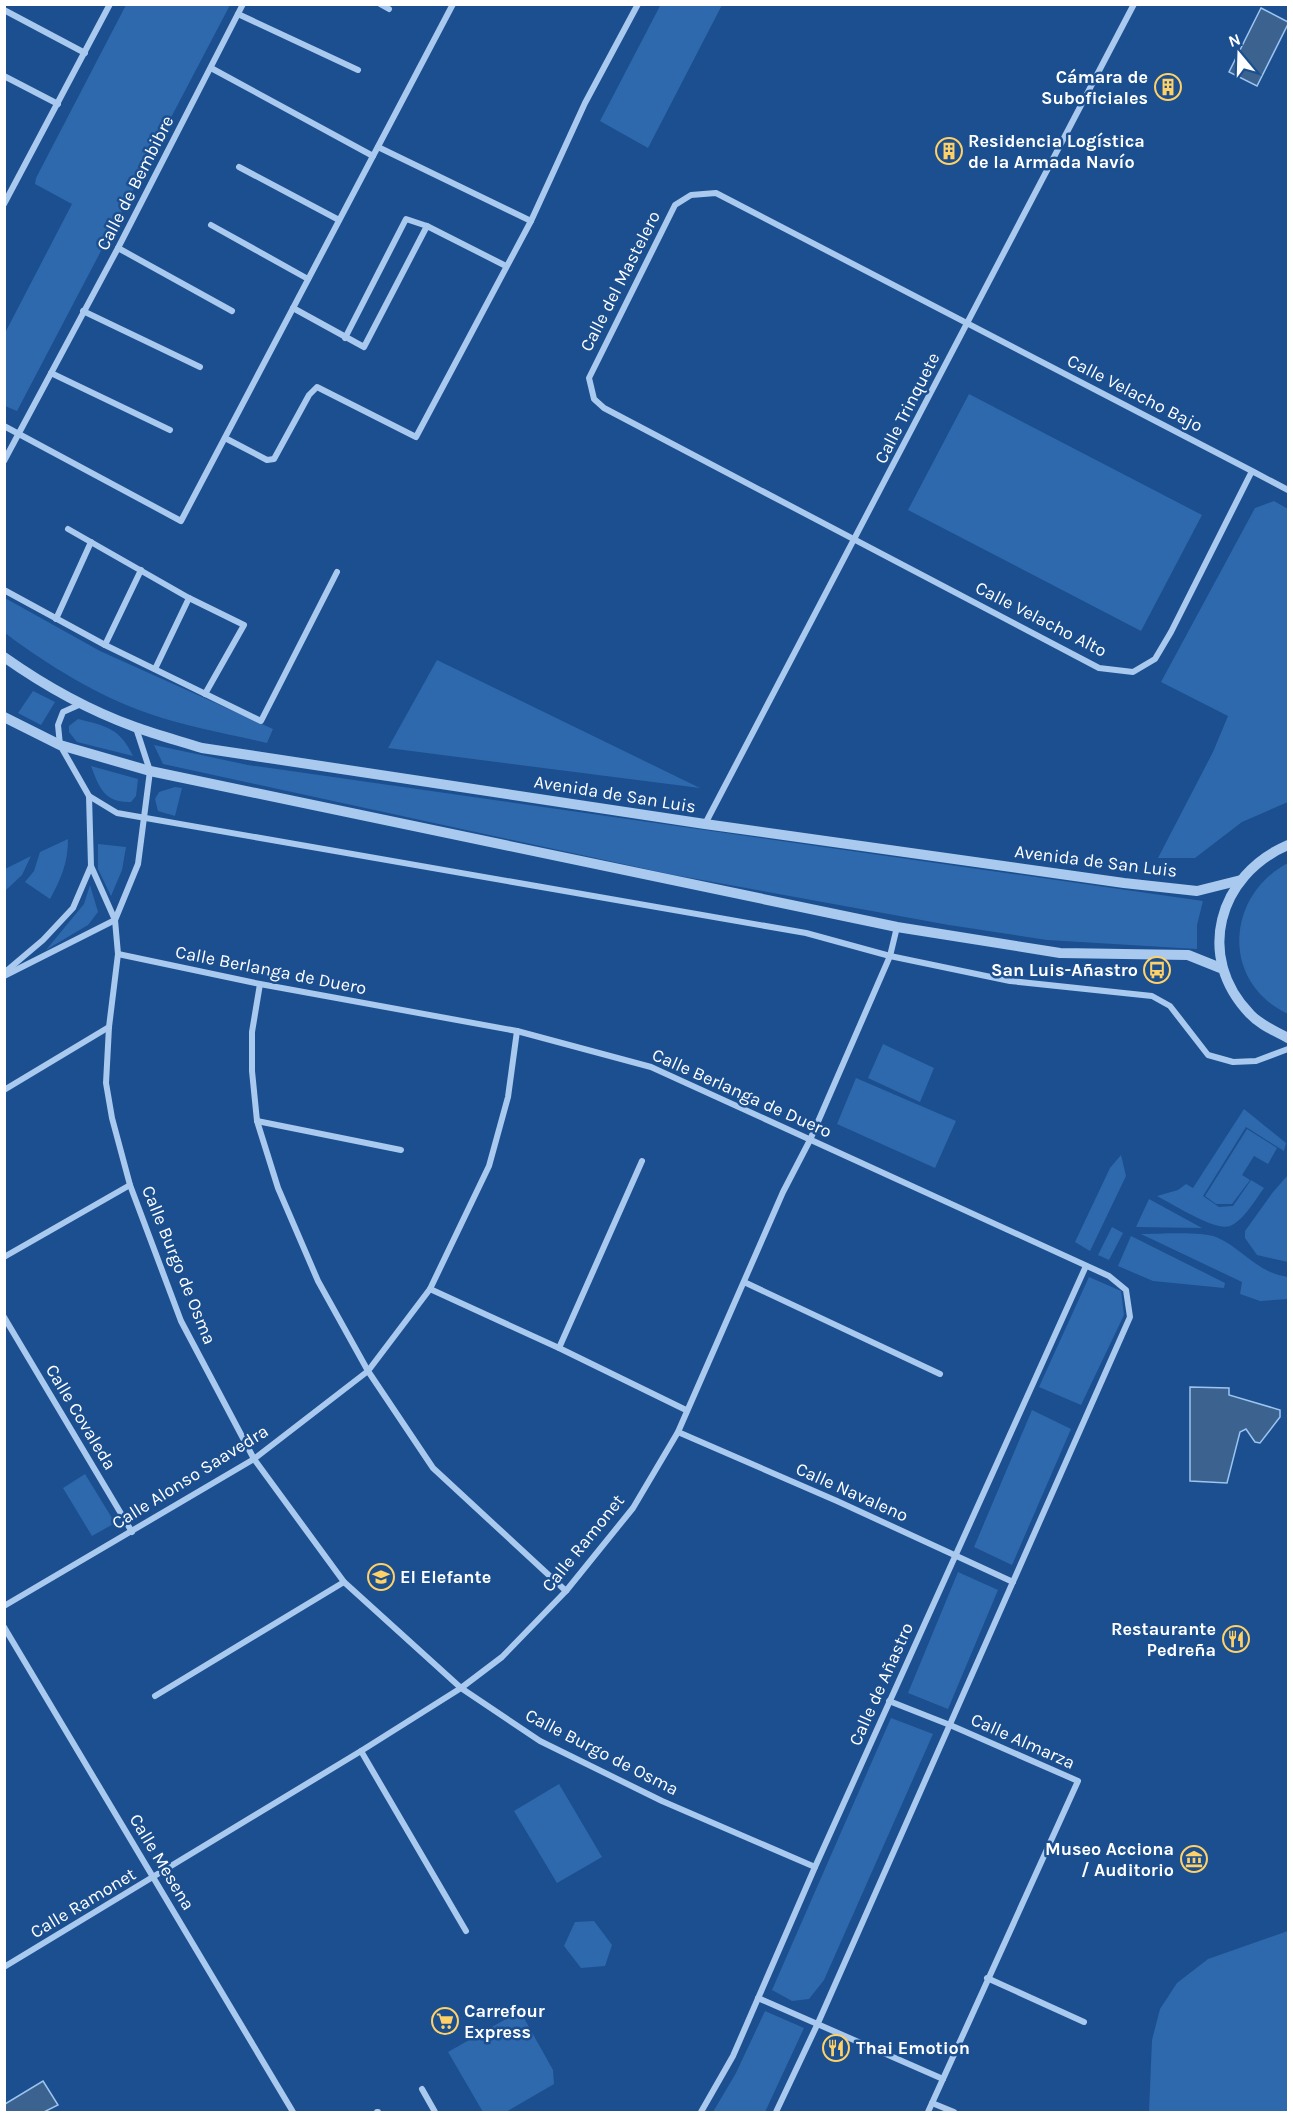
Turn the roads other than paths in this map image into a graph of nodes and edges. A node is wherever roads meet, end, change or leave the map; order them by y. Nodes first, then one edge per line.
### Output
1 (110, 4) edge
2 (243, 4) edge
3 (380, 4) edge
4 (453, 4) edge
5 (638, 4) edge
6 (1134, 4) edge
7 (388, 9) dead end
8 (4, 10) edge
9 (238, 14) junction
10 (85, 53) junction
11 (211, 68) junction
12 (358, 70) dead end
13 (4, 76) edge
14 (58, 104) junction
15 (378, 147) junction
16 (373, 156) junction
17 (239, 167) dead end
18 (4, 204) edge
19 (339, 220) junction
20 (531, 221) junction
21 (212, 225) dead end
22 (427, 226) junction
23 (118, 248) junction
24 (506, 266) junction
25 (308, 279) junction
26 (293, 308) junction
27 (83, 311) junction
28 (232, 311) dead end
29 (967, 324) junction
30 (345, 338) junction
31 (200, 367) dead end
32 (51, 373) junction
33 (4, 426) edge
34 (170, 430) dead end
35 (19, 434) junction
36 (225, 438) junction
37 (4, 461) edge
38 (1252, 471) junction
39 (1288, 490) edge
40 (68, 529) dead end
41 (855, 540) junction
42 (91, 542) junction
43 (141, 570) junction
44 (337, 572) dead end
45 (4, 590) edge
46 (189, 598) junction
47 (56, 619) junction
48 (105, 645) junction
49 (4, 657) edge
50 (155, 669) junction
51 (206, 694) junction
52 (81, 704) junction
53 (4, 717) edge
54 (135, 728) junction
55 (60, 745) junction
56 (150, 771) junction
57 (89, 796) junction
58 (144, 818) junction
59 (705, 824) junction
60 (1288, 845) edge
61 (91, 866) junction
62 (1240, 880) junction
63 (115, 920) junction
64 (897, 927) junction
65 (118, 954) junction
66 (890, 956) junction
67 (1223, 969) junction
68 (4, 974) edge
69 (260, 984) junction
70 (109, 1027) junction
71 (517, 1031) junction
72 (1288, 1038) edge
73 (1288, 1049) edge
74 (4, 1090) edge
75 (257, 1121) junction
76 (810, 1140) junction
77 (401, 1150) dead end
78 (642, 1161) dead end
79 (130, 1185) junction
80 (4, 1257) edge
81 (1086, 1266) junction
82 (744, 1282) junction
83 (430, 1289) junction
84 (4, 1317) edge
85 (559, 1348) junction
86 (368, 1371) junction
87 (940, 1374) dead end
88 (686, 1410) junction
89 (678, 1432) junction
90 (254, 1460) junction
91 (132, 1532) junction
92 (955, 1555) junction
93 (344, 1582) junction
94 (1013, 1582) junction
95 (566, 1591) junction
96 (4, 1606) edge
97 (4, 1627) edge
98 (461, 1688) junction
99 (155, 1696) dead end
100 (889, 1701) junction
101 (950, 1725) junction
102 (361, 1751) junction
103 (814, 1867) junction
104 (153, 1878) junction
105 (466, 1931) dead end
106 (4, 1967) edge
107 (987, 1978) junction
108 (758, 1998) junction
109 (1084, 2022) dead end
110 (818, 2024) junction
111 (943, 2079) junction
112 (422, 2089) dead end
113 (932, 2103) junction
114 (293, 2112) edge
115 (435, 2112) edge
116 (701, 2112) edge
117 (776, 2112) edge
118 (928, 2112) edge
119 (954, 2112) edge

1 - 10 street
2 - 9 street, Calle de Bembibre
3 - 7 street
4 - 15 street
5 - 20 street
6 - 29 street, Calle Trinquete
8 - 10 street
9 - 11 street, Calle de Bembibre
9 - 12 street
10 - 14 street
11 - 16 street
11 - 23 street, Calle de Bembibre
13 - 14 street
14 - 18 street
15 - 16 street
15 - 20 street
16 - 19 street
17 - 19 street
19 - 25 street
20 - 24 street
21 - 25 street
22 - 24 street
22 - 30 street
22 - 30 street
23 - 27 street, Calle de Bembibre
23 - 28 street
24 - 36 street
25 - 26 street
26 - 30 street
26 - 36 street
27 - 31 street
27 - 32 street, Calle de Bembibre
29 - 38 street, Calle Velacho Bajo
29 - 41 street, Calle Trinquete
29 - 41 street, Calle del Mastelero
32 - 34 street
32 - 35 street, Calle de Bembibre
33 - 35 street
35 - 36 street
35 - 37 street, Calle de Bembibre
38 - 39 street, Calle Velacho Bajo
38 - 41 street, Calle Velacho Alto
40 - 42 street
41 - 59 street, Calle Trinquete
42 - 43 street
42 - 47 street
43 - 46 street
43 - 48 street
44 - 51 street
45 - 47 street
46 - 50 street
46 - 51 street
47 - 48 street
48 - 50 street
49 - 52 street, Avenida de San Luis
50 - 51 street
52 - 54 street, Avenida de San Luis
52 - 55 street
53 - 55 street
54 - 56 street
54 - 59 street, Avenida de San Luis
55 - 56 street
55 - 57 street
56 - 58 street
56 - 64 street
57 - 58 street
57 - 61 street
58 - 63 street
58 - 66 street
59 - 62 street, Avenida de San Luis
60 - 62 street
61 - 63 street, Calle Burgo de Osma
61 - 68 street
62 - 67 street
63 - 65 street, Calle Burgo de Osma
63 - 68 street
64 - 66 street, Calle Ramonet
64 - 67 street
65 - 69 street, Calle Berlanga de Duero
65 - 70 street, Calle Burgo de Osma
66 - 73 street
66 - 76 street, Calle Ramonet
67 - 72 street
69 - 71 street, Calle Berlanga de Duero
69 - 75 street
70 - 74 street
70 - 79 street, Calle Burgo de Osma
71 - 76 street, Calle Berlanga de Duero
71 - 83 street, Calle Alonso Saavedra
75 - 77 street
75 - 86 street
76 - 81 street, Calle Berlanga de Duero
76 - 82 street, Calle Ramonet
78 - 85 street
79 - 80 street
79 - 90 street, Calle Burgo de Osma
81 - 92 street, Calle de Añastro
81 - 94 street, Calle Berlanga de Duero
82 - 87 street
82 - 88 street, Calle Ramonet
83 - 85 street
83 - 86 street, Calle Alonso Saavedra
84 - 91 street, Calle Covaleda
85 - 88 street
86 - 90 street, Calle Alonso Saavedra
86 - 95 street
88 - 89 street, Calle Ramonet
89 - 92 street, Calle Navaleno
89 - 95 street, Calle Ramonet
90 - 91 street, Calle Alonso Saavedra
90 - 93 street, Calle Burgo de Osma
91 - 96 street, Calle Alonso Saavedra
92 - 94 street, Calle Navaleno
92 - 100 street, Calle de Añastro
93 - 98 street, Calle Burgo de Osma
93 - 99 street
94 - 101 street
95 - 98 street, Calle Ramonet
97 - 104 street, Calle Mesena
98 - 102 street, Calle Ramonet
98 - 103 street, Calle Burgo de Osma
100 - 101 street, Calle Almarza
100 - 103 street, Calle de Añastro
101 - 107 street, Calle Almarza
101 - 110 street
102 - 104 street, Calle Ramonet
102 - 105 street
103 - 108 street, Calle de Añastro
104 - 106 street, Calle Ramonet
104 - 114 street, Calle Mesena
107 - 109 street
107 - 111 street, Calle Almarza
108 - 110 street
108 - 116 street, Calle de Añastro
110 - 111 street
110 - 117 street
111 - 113 street, Calle Almarza
112 - 115 street
113 - 118 street, Calle Almarza
113 - 119 street

